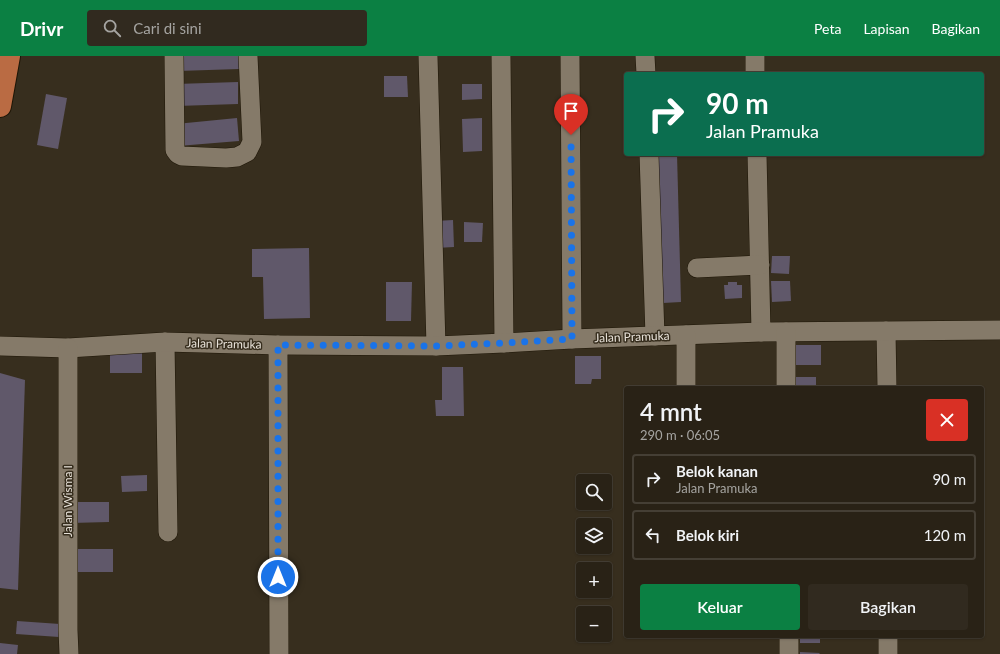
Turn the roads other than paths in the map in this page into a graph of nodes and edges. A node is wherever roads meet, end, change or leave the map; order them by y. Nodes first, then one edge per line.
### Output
1 (9, 56) edge
2 (174, 56) edge
3 (248, 56) edge
4 (428, 56) edge
5 (501, 56) edge
6 (570, 56) edge
7 (645, 56) edge
8 (755, 56) edge
9 (646, 72) edge
10 (755, 72) edge
11 (0, 106) edge
12 (649, 156) edge
13 (757, 156) edge
14 (760, 265) junction
15 (697, 268) dead end
16 (1000, 330) edge
17 (886, 331) junction
18 (761, 332) junction
19 (786, 332) junction
20 (686, 335) junction
21 (655, 336) junction
22 (572, 339) junction
23 (165, 342) junction
24 (504, 343) junction
25 (278, 345) junction
26 (0, 346) edge
27 (436, 346) junction
28 (68, 348) junction
29 (686, 386) edge
30 (786, 386) edge
31 (887, 386) edge
32 (168, 532) dead end
33 (789, 638) edge
34 (888, 638) edge
35 (69, 654) edge
36 (279, 654) edge
37 (789, 654) edge
38 (888, 654) edge

1 - 11 main road
2 - 3 street
4 - 27 street
5 - 24 street
6 - 22 street
7 - 9 street
8 - 10 street
12 - 21 street
13 - 14 street
14 - 15 street
14 - 18 street
16 - 17 street, Jalan Pramuka
17 - 19 street, Jalan Pramuka
17 - 31 street
18 - 19 street, Jalan Pramuka
18 - 20 street, Jalan Pramuka
19 - 30 street
20 - 21 street, Jalan Pramuka
20 - 29 street
21 - 22 street, Jalan Pramuka
22 - 24 street, Jalan Pramuka
23 - 25 street, Jalan Pramuka
23 - 28 street, Jalan Pramuka
23 - 32 street
24 - 27 street, Jalan Pramuka
25 - 27 street, Jalan Pramuka
25 - 36 street
26 - 28 street, Jalan Pramuka
28 - 35 street, Jalan Wisma I
33 - 37 street
34 - 38 street

